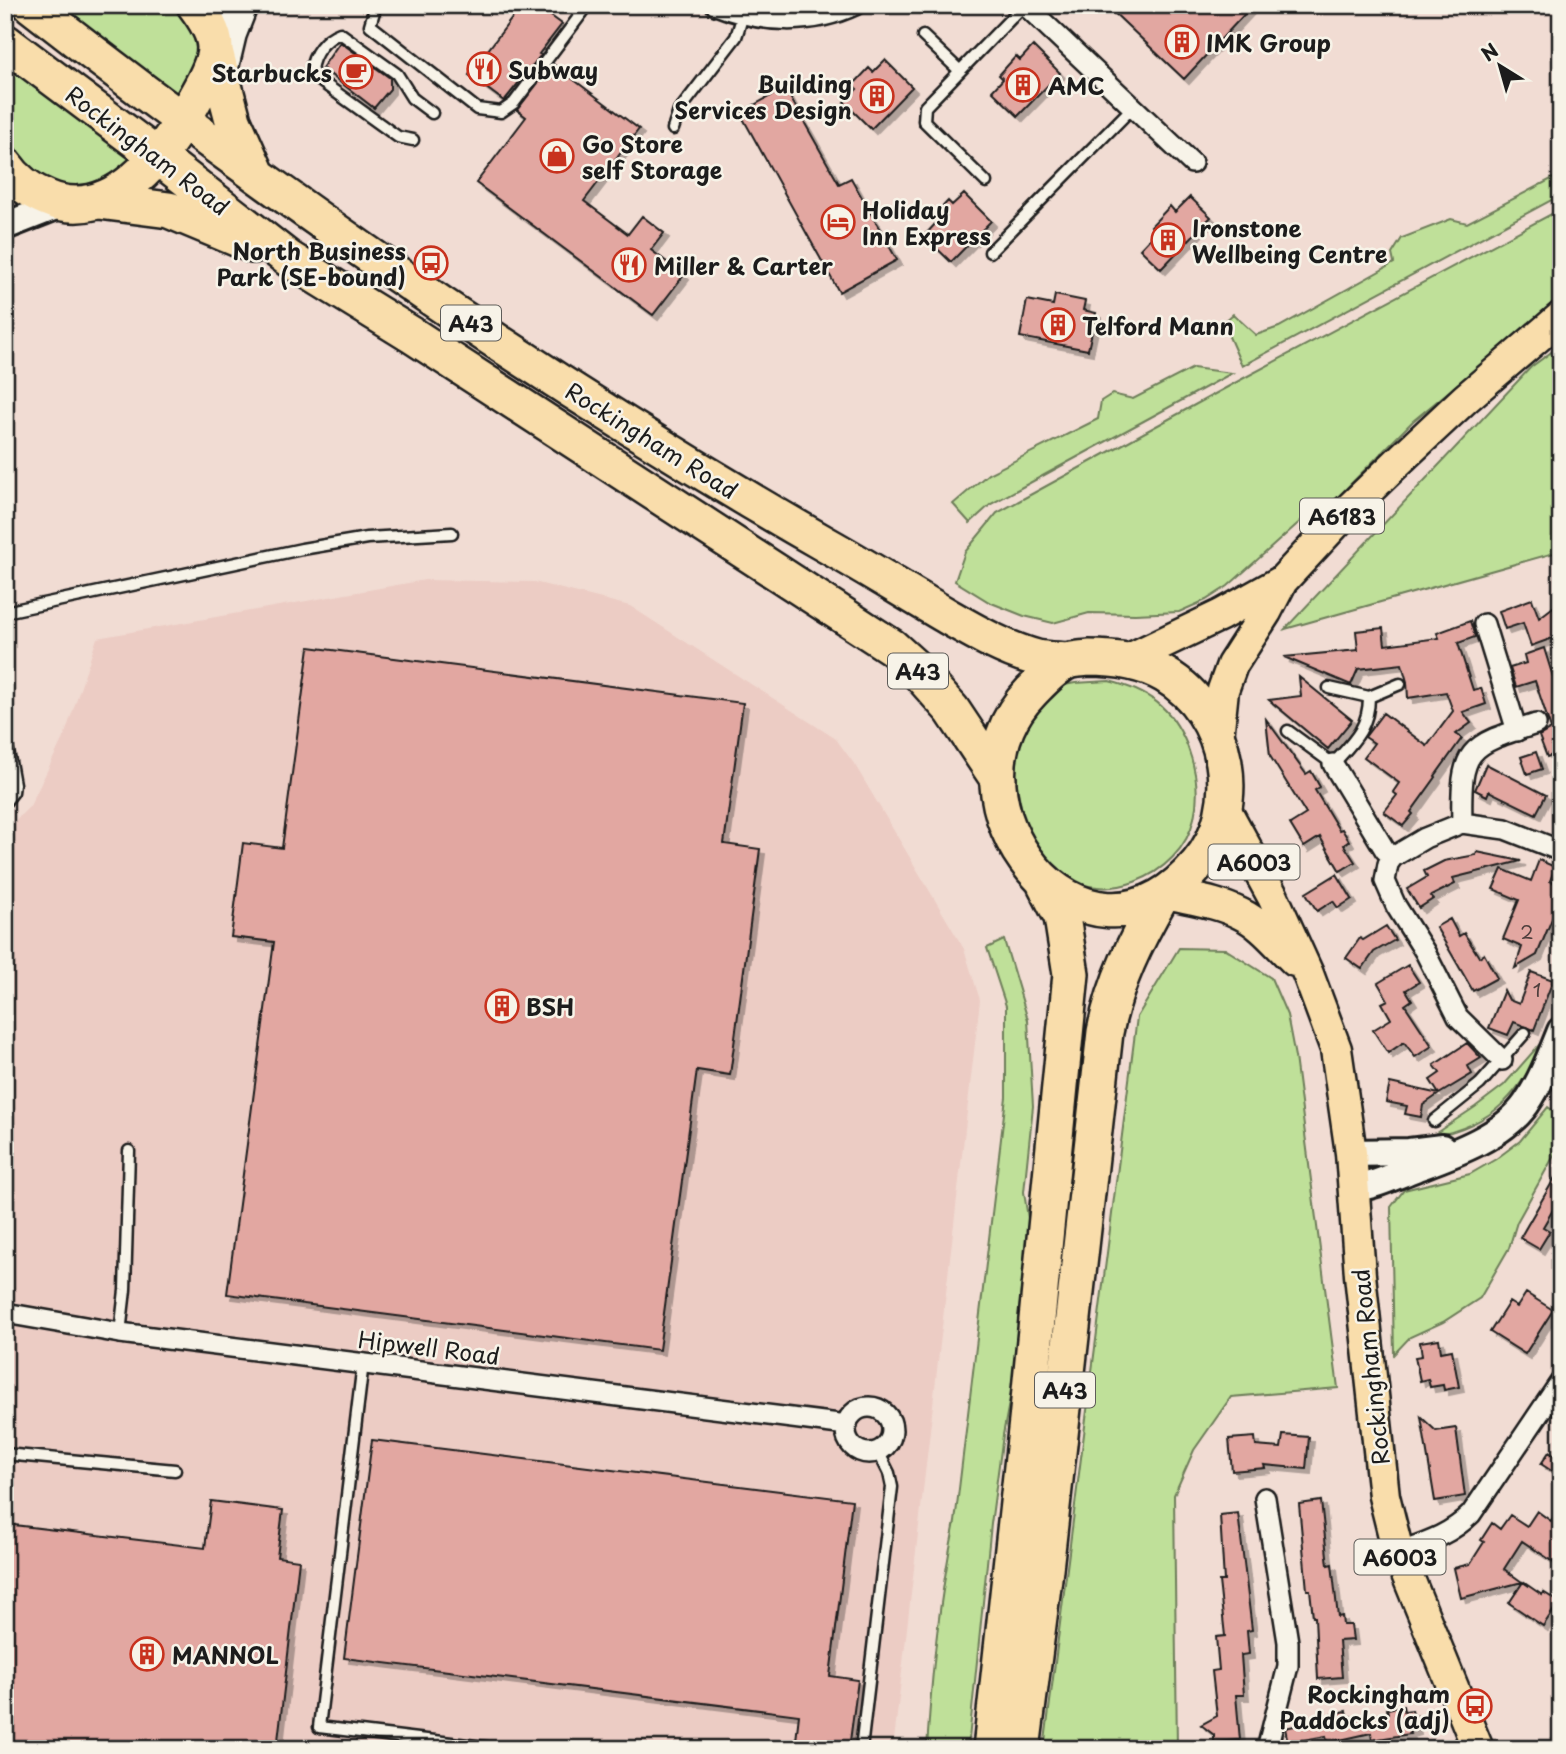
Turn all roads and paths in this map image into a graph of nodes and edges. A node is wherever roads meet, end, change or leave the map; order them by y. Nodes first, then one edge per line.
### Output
1 (195, 5) edge
2 (232, 5) edge
3 (248, 5) edge
4 (376, 5) edge
5 (572, 5) edge
6 (716, 5) edge
7 (855, 5) edge
8 (1024, 5) edge
9 (44, 9) edge
10 (586, 9) edge
11 (743, 15) junction
12 (923, 36) dead end
13 (215, 45) junction
14 (9, 55) edge
15 (960, 71) junction
16 (224, 85) junction
17 (1133, 107) junction
18 (432, 113) dead end
19 (183, 122) junction
20 (674, 129) dead end
21 (413, 140) dead end
22 (157, 156) junction
23 (1192, 163) dead end
24 (5, 165) edge
25 (258, 175) junction
26 (986, 182) dead end
27 (99, 201) junction
28 (61, 204) junction
29 (5, 226) edge
30 (990, 252) dead end
31 (289, 259) junction
32 (1561, 317) edge
33 (452, 533) dead end
34 (1282, 581) junction
35 (5, 612) edge
36 (1484, 624) dead end
37 (1127, 660) junction
38 (1068, 662) junction
39 (1400, 684) dead end
40 (1329, 688) dead end
41 (1369, 698) junction
42 (1536, 724) dead end
43 (1517, 730) junction
44 (1288, 731) dead end
45 (5, 734) edge
46 (1218, 738) junction
47 (1333, 764) junction
48 (998, 779) junction
49 (5, 802) edge
50 (1225, 809) junction
51 (1462, 823) junction
52 (1561, 851) edge
53 (1393, 857) junction
54 (1045, 884) junction
55 (1163, 895) junction
56 (1308, 974) junction
57 (1561, 1031) edge
58 (1525, 1033) dead end
59 (1502, 1060) junction
60 (1434, 1121) dead end
61 (1468, 1147) junction
62 (130, 1151) dead end
63 (1350, 1153) junction
64 (1353, 1188) junction
65 (5, 1313) edge
66 (120, 1333) junction
67 (363, 1363) junction
68 (1561, 1381) edge
69 (847, 1425) junction
70 (878, 1451) junction
71 (5, 1454) edge
72 (175, 1469) dead end
73 (1265, 1498) dead end
74 (1398, 1552) junction
75 (501, 1749) edge
76 (861, 1749) edge
77 (991, 1749) edge
78 (1021, 1749) edge
79 (1267, 1749) edge
80 (1478, 1749) edge

1 - 13 highway, Rockingham Road
2 - 13 street
3 - 16 street
4 - 10 lane
5 - 10 lane
6 - 11 street
7 - 11 street
8 - 15 lane
8 - 17 street
9 - 14 highway
9 - 19 highway, Rockingham Road / A43
11 - 20 lane
12 - 15 lane
13 - 16 highway, Rockingham Road
13 - 19 highway
14 - 22 highway, Rockingham Road / A43
15 - 26 lane
16 - 25 highway, Rockingham Road
17 - 23 street
17 - 30 lane
18 - 21 lane
19 - 22 highway
19 - 25 highway, Rockingham Road / A43
22 - 27 highway
22 - 31 highway, Rockingham Road / A43
24 - 28 highway
25 - 38 highway, Rockingham Road / A43
27 - 28 highway
27 - 31 highway, Rockingham Road / A43
28 - 29 street
31 - 48 highway, Rockingham Road / A43
32 - 34 main road, A6183
33 - 35 lane
34 - 37 main road, A6183
34 - 46 main road, A6183
36 - 43 street
37 - 38 highway, A43
37 - 46 highway, A43
38 - 48 highway, A43
39 - 41 lane
40 - 41 lane
41 - 47 lane
42 - 43 street
43 - 51 street
44 - 47 lane
45 - 49 lane
46 - 50 highway, A43
47 - 53 street
48 - 54 highway, A43
50 - 55 highway, A43
50 - 56 main road, Rockingham Road / A6003
51 - 52 street
51 - 53 street
53 - 59 street
54 - 55 highway, A43
54 - 77 highway, A43
55 - 56 main road, Rockingham Road / A6003
55 - 78 highway, A43
56 - 63 main road, Rockingham Road / A6003
57 - 61 street
58 - 59 lane
59 - 60 lane
61 - 63 street
61 - 64 street
62 - 66 lane
63 - 64 main road, Rockingham Road / A6003
64 - 74 main road, Rockingham Road / A6003
65 - 66 street, Hipwell Road
66 - 67 street, Hipwell Road
67 - 69 street, Hipwell Road
67 - 75 lane
68 - 74 street
69 - 70 street
69 - 70 street
70 - 76 lane
71 - 72 lane
73 - 79 street
74 - 80 main road, Rockingham Road / A6003

